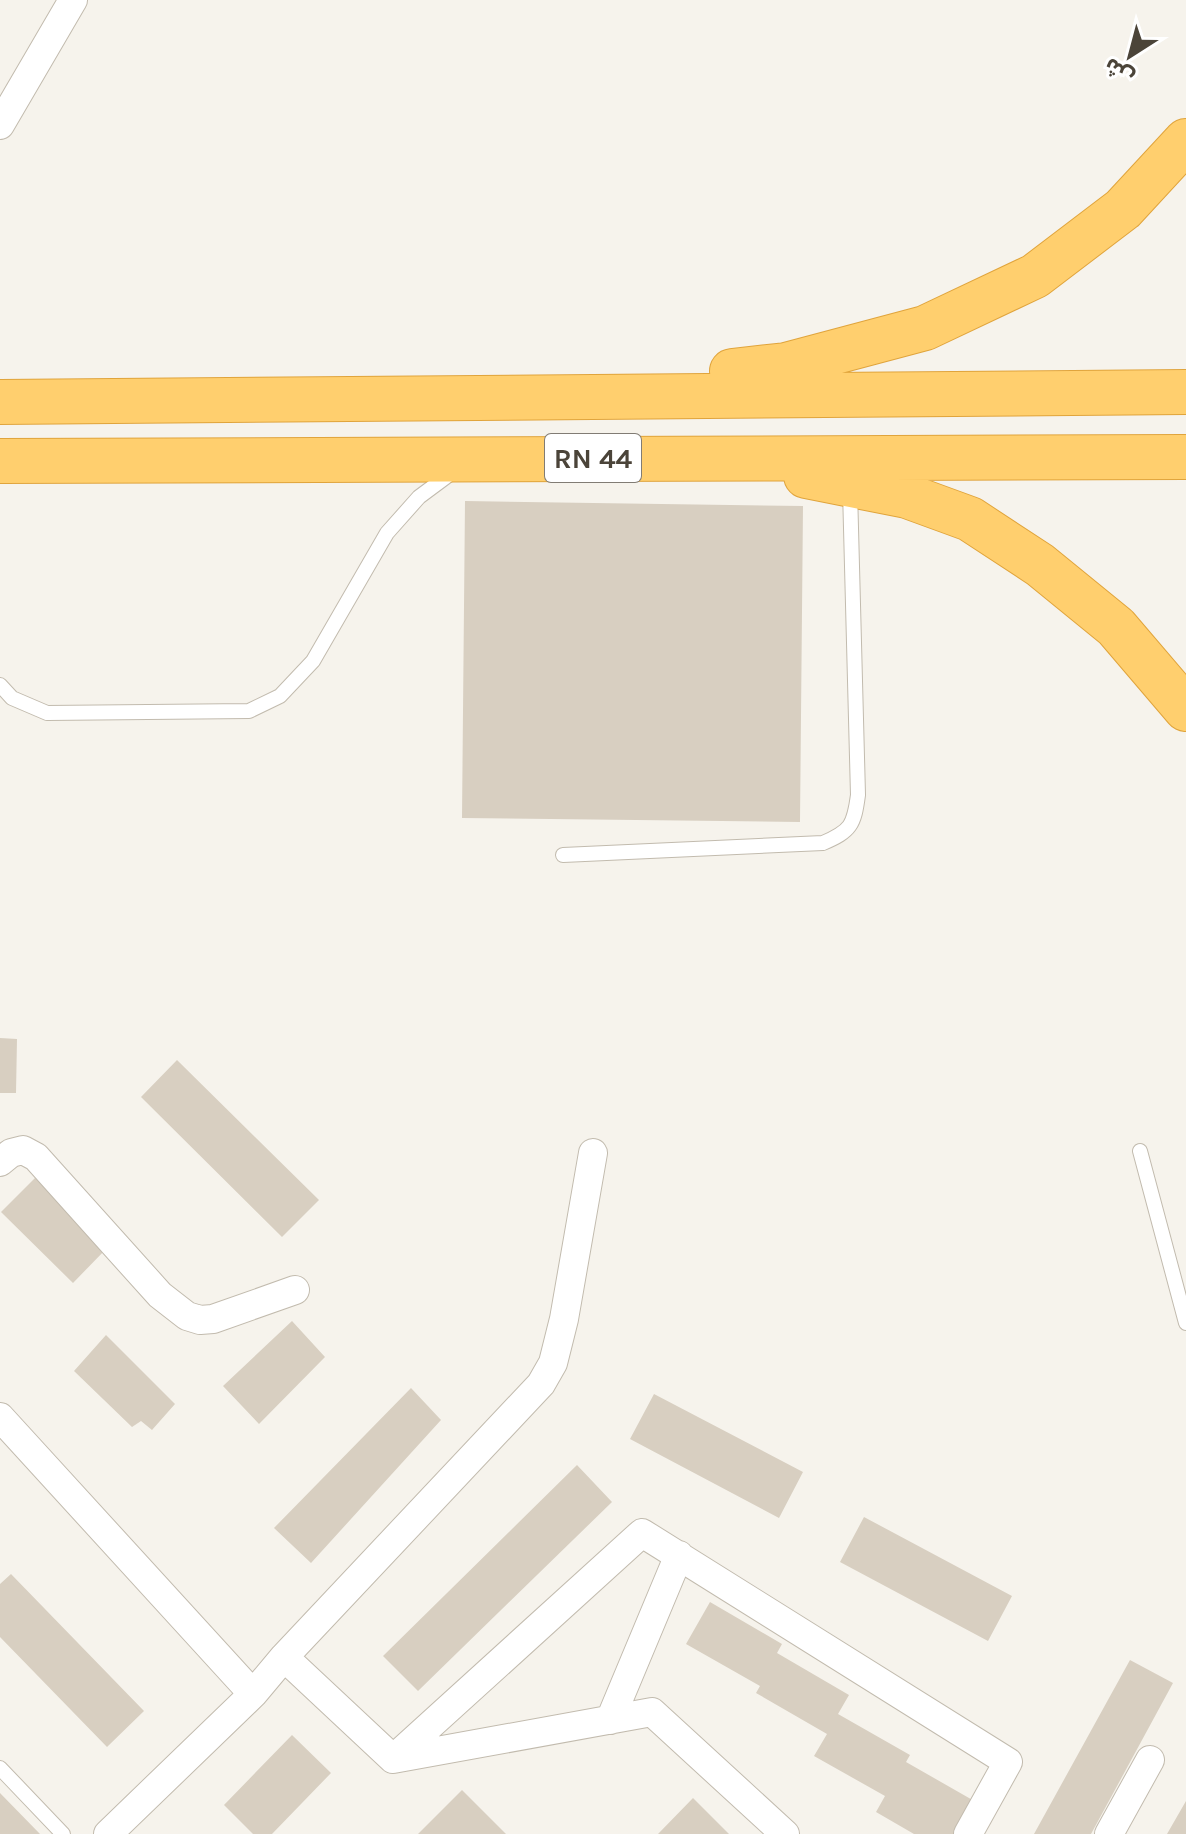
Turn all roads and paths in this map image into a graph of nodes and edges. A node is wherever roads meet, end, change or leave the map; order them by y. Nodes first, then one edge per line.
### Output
1 (73, 0) edge
2 (0, 125) edge
3 (1186, 141) edge
4 (1186, 392) edge
5 (511, 397) junction
6 (0, 402) edge
7 (1186, 457) edge
8 (469, 460) junction
9 (0, 461) edge
10 (849, 470) junction
11 (0, 685) edge
12 (1186, 709) edge
13 (563, 855) dead end
14 (1140, 1151) dead end
15 (593, 1153) dead end
16 (0, 1162) edge
17 (295, 1290) dead end
18 (1186, 1323) edge
19 (0, 1417) edge
20 (679, 1555) junction
21 (284, 1657) junction
22 (253, 1694) junction
23 (610, 1720) junction
24 (393, 1759) junction
25 (1150, 1760) dead end
26 (0, 1768) edge
27 (63, 1834) edge
28 (108, 1834) edge
29 (785, 1834) edge
30 (968, 1834) edge
31 (1109, 1834) edge

1 - 2 street
3 - 5 highway
4 - 5 highway, RN 44
5 - 6 highway, RN 44
7 - 10 highway, RN 44
8 - 9 highway, RN 44
8 - 10 highway, RN 44
8 - 11 lane
10 - 12 highway
10 - 13 lane
14 - 18 lane
15 - 21 street
16 - 17 street
19 - 22 street
20 - 23 street
20 - 24 street
20 - 30 street
21 - 22 street
21 - 24 street
22 - 28 street
23 - 24 street
23 - 29 street
25 - 31 street
26 - 27 lane

